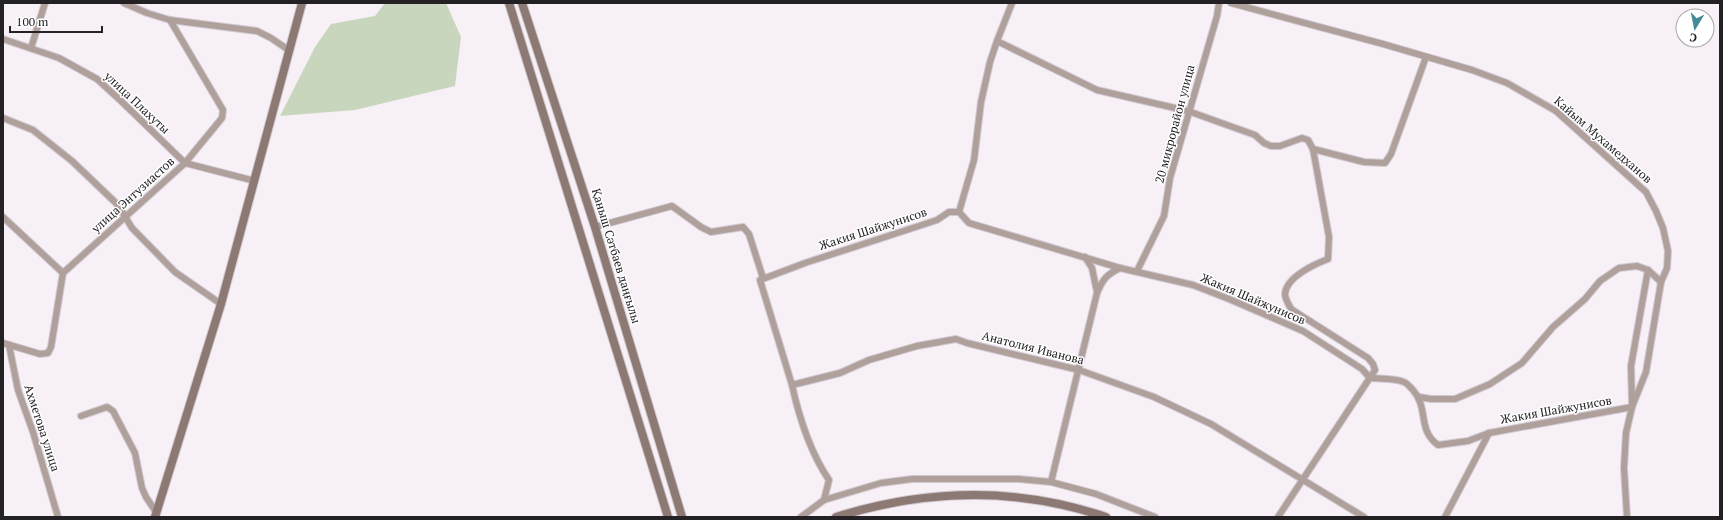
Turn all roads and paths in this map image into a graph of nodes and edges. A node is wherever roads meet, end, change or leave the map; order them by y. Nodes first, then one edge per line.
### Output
1 (45, 3) edge
2 (124, 3) edge
3 (302, 3) edge
4 (509, 3) edge
5 (522, 3) edge
6 (1012, 3) edge
7 (1219, 3) edge
8 (1231, 3) edge
9 (170, 20) junction
10 (3, 39) edge
11 (997, 41) junction
12 (31, 48) junction
13 (290, 50) junction
14 (1426, 57) junction
15 (1188, 111) junction
16 (3, 118) edge
17 (1313, 149) junction
18 (185, 163) junction
19 (255, 181) junction
20 (959, 212) junction
21 (126, 216) junction
22 (3, 217) edge
23 (595, 227) junction
24 (1085, 257) junction
25 (1120, 268) junction
26 (1648, 270) junction
27 (1137, 272) junction
28 (64, 273) junction
29 (761, 279) junction
30 (1661, 282) junction
31 (1097, 293) junction
32 (221, 304) junction
33 (6, 344) edge
34 (1079, 370) junction
35 (1370, 378) junction
36 (792, 385) junction
37 (1419, 397) junction
38 (1632, 407) junction
39 (81, 416) dead end
40 (1489, 433) junction
41 (1303, 480) junction
42 (1051, 482) junction
43 (824, 500) junction
44 (155, 514) edge
45 (58, 517) edge
46 (668, 517) edge
47 (682, 517) edge
48 (801, 517) edge
49 (836, 517) edge
50 (1106, 517) edge
51 (1155, 517) edge
52 (1278, 517) edge
53 (1364, 517) edge
54 (1445, 517) edge
55 (1627, 517) edge

1 - 12 street
2 - 9 street
3 - 13 main road
4 - 46 main road
5 - 23 main road, Қаныш Сәтбаев даңғылы
6 - 11 street
7 - 15 street, 20 микрорайон улица
8 - 14 street, Кайым Мухамедханов
9 - 13 street
9 - 18 street, улица Энтузиастов
10 - 12 street, улица Плахуты
11 - 15 street
11 - 20 street
12 - 18 street, улица Плахуты
13 - 19 main road
14 - 17 street
14 - 30 street, Кайым Мухамедханов
15 - 17 street
15 - 27 street, 20 микрорайон улица
16 - 21 street
17 - 35 street
18 - 19 street, улица Плахуты
18 - 21 street, улица Энтузиастов
19 - 32 main road
20 - 24 street, Жакия Шайжунисов
20 - 29 street, Жакия Шайжунисов
21 - 28 street, улица Энтузиастов
21 - 32 street
22 - 28 street
23 - 29 street
23 - 47 main road, Қаныш Сәтбаев даңғылы
24 - 25 street, Жакия Шайжунисов
24 - 31 street
25 - 27 street, Жакия Шайжунисов
25 - 31 street
26 - 30 street
26 - 37 street
26 - 38 street
27 - 35 street, Жакия Шайжунисов
28 - 33 street
29 - 36 street
30 - 38 street
31 - 34 street
32 - 44 main road
33 - 45 street, Ахметова улица
34 - 36 street, Анатолия Иванова
34 - 41 street, Анатолия Иванова
34 - 42 street
35 - 37 street
35 - 41 street
36 - 43 street
37 - 40 street, Жакия Шайжунисов
38 - 40 street, Жакия Шайжунисов
38 - 55 street
39 - 44 street
40 - 54 street
41 - 52 street
41 - 53 street, Анатолия Иванова
42 - 43 street
42 - 51 street
43 - 48 street
49 - 50 main road

